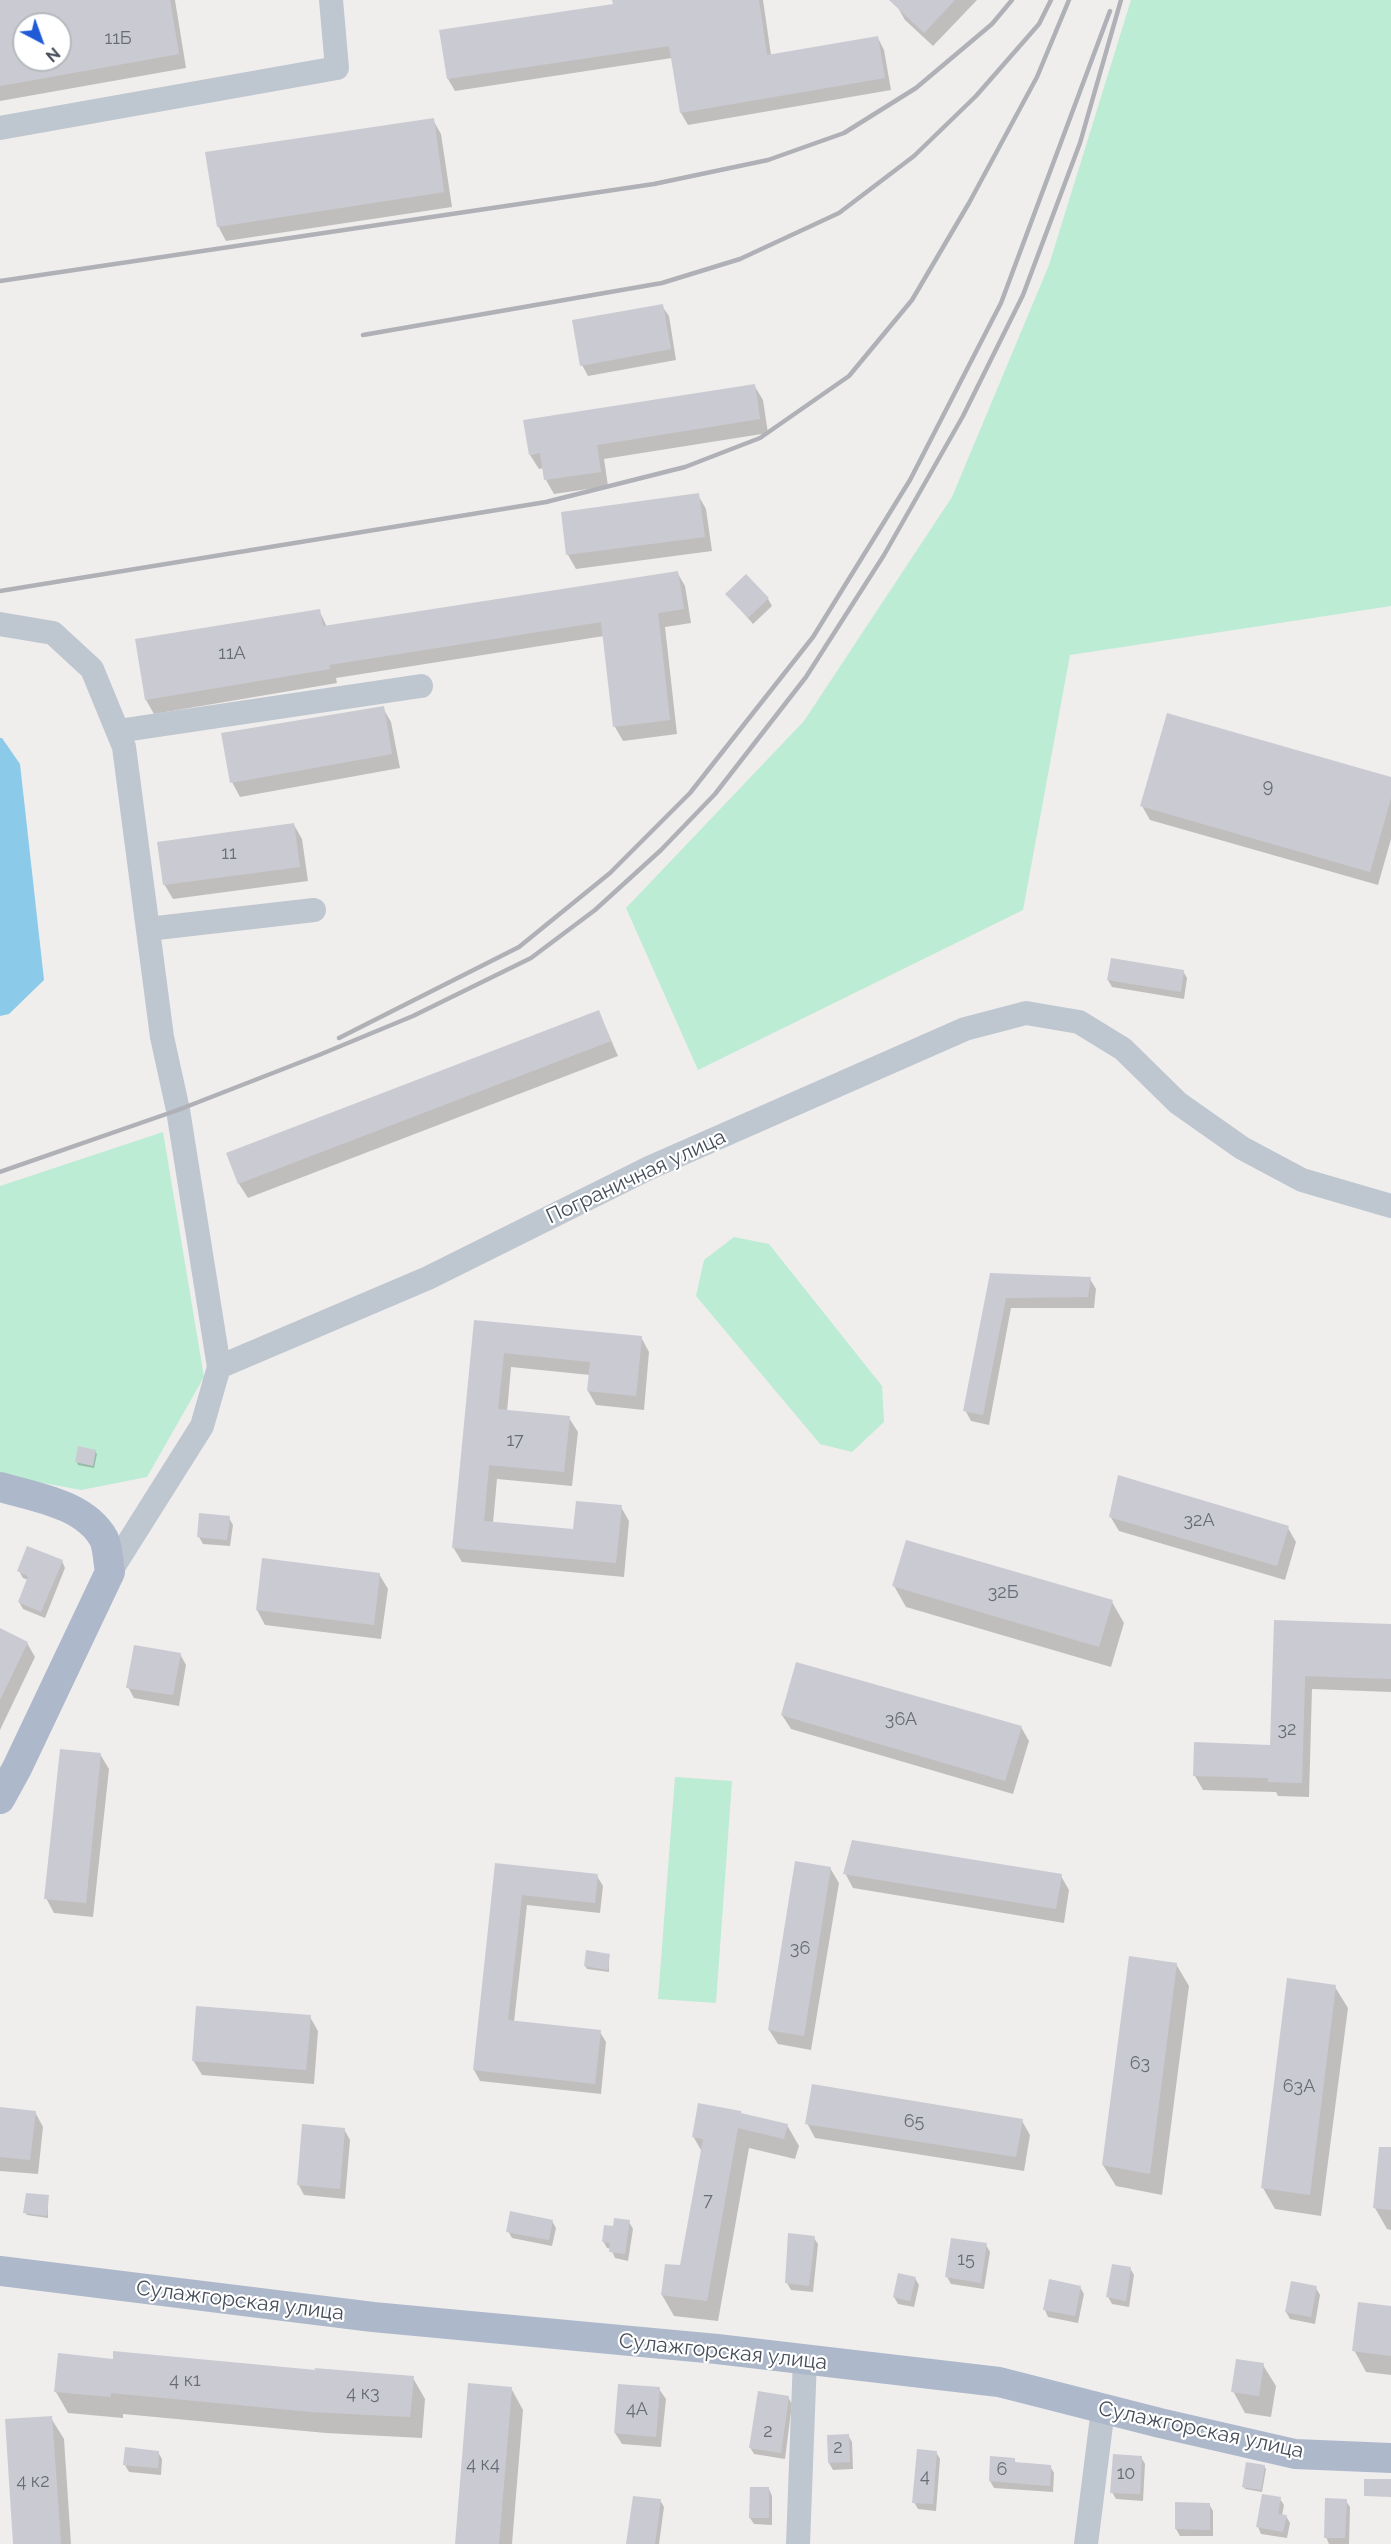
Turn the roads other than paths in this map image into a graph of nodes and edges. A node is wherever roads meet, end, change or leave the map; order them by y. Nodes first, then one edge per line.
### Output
1 (331, 0) edge
2 (0, 128) edge
3 (0, 624) edge
4 (421, 686) dead end
5 (118, 731) junction
6 (314, 910) dead end
7 (148, 929) junction
8 (1391, 1206) edge
9 (219, 1367) junction
10 (0, 1487) edge
11 (110, 1572) junction
12 (0, 1799) edge
13 (0, 2271) edge
14 (805, 2359) junction
15 (1103, 2409) junction
16 (1391, 2458) edge
17 (798, 2544) edge
18 (1086, 2544) edge

1 - 2 street
3 - 5 street
4 - 5 street
5 - 7 street
6 - 7 street
7 - 9 street
8 - 9 street, Пограничная улица
9 - 11 street
10 - 11 main road
11 - 12 main road
13 - 14 main road, Сулажгорская улица
14 - 15 main road, Сулажгорская улица
14 - 17 street
15 - 16 main road, Сулажгорская улица
15 - 18 street

